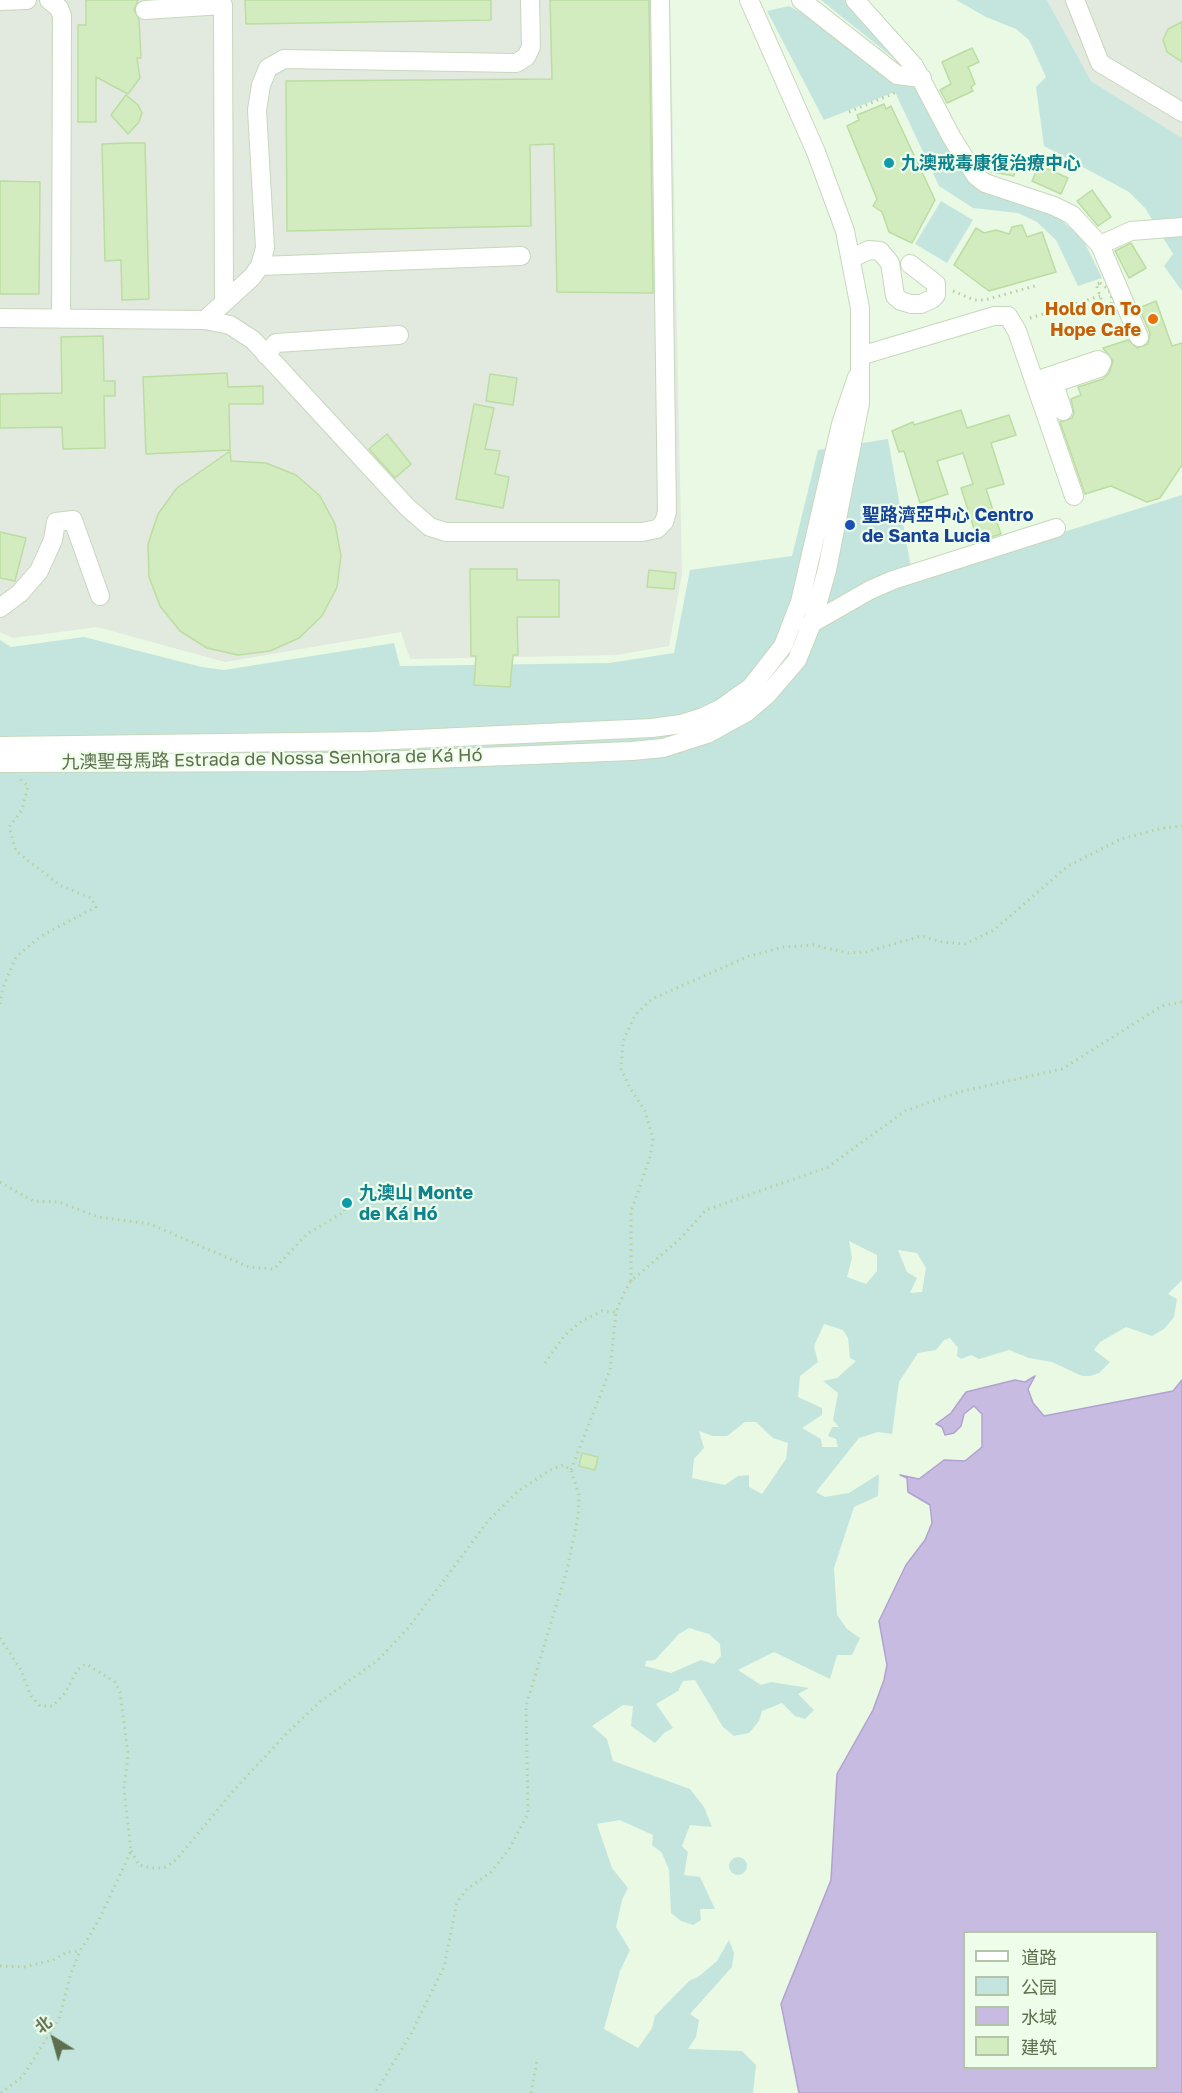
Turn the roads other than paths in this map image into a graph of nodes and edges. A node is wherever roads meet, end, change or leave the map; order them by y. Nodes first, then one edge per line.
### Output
1 (27, 0) edge
2 (49, 0) edge
3 (530, 0) edge
4 (660, 0) edge
5 (801, 0) edge
6 (855, 0) edge
7 (1075, 0) edge
8 (0, 1) edge
9 (223, 2) edge
10 (755, 2) edge
11 (145, 10) dead end
12 (923, 79) junction
13 (1182, 112) edge
14 (1182, 227) edge
15 (1100, 245) junction
16 (521, 256) dead end
17 (852, 258) junction
18 (910, 264) dead end
19 (260, 266) junction
20 (225, 303) junction
21 (0, 318) edge
22 (62, 319) junction
23 (205, 320) junction
24 (399, 334) dead end
25 (1139, 337) dead end
26 (266, 355) junction
27 (860, 356) junction
28 (858, 375) junction
29 (1047, 385) junction
30 (1063, 411) dead end
31 (1074, 496) dead end
32 (1056, 528) dead end
33 (99, 596) dead end
34 (0, 608) edge
35 (812, 623) junction
36 (783, 646) junction
37 (0, 746) edge
38 (0, 763) edge

1 - 8 street
2 - 22 street
3 - 19 street
4 - 26 street
5 - 12 street
6 - 12 street
7 - 13 street
9 - 11 street
9 - 20 street
10 - 17 street, 九澳聖母馬路 Estrada de Nossa Senhora de Ká Hó
12 - 15 street
14 - 15 street
15 - 25 street
16 - 19 street
17 - 18 street
17 - 27 street, 九澳聖母馬路 Estrada de Nossa Senhora de Ká Hó
19 - 20 street
20 - 23 street
21 - 22 street
22 - 23 street
23 - 26 street
24 - 26 street
27 - 28 street, 九澳聖母馬路 Estrada de Nossa Senhora de Ká Hó
27 - 29 street
28 - 35 street, 九澳聖母馬路 Estrada de Nossa Senhora de Ká Hó
28 - 36 street, 九澳聖母馬路 Estrada de Nossa Senhora de Ká Hó
29 - 30 street
29 - 31 street
32 - 35 street
33 - 34 street
35 - 36 street
35 - 38 street, 九澳聖母馬路 Estrada de Nossa Senhora de Ká Hó
36 - 37 street, 九澳聖母馬路 Estrada de Nossa Senhora de Ká Hó

